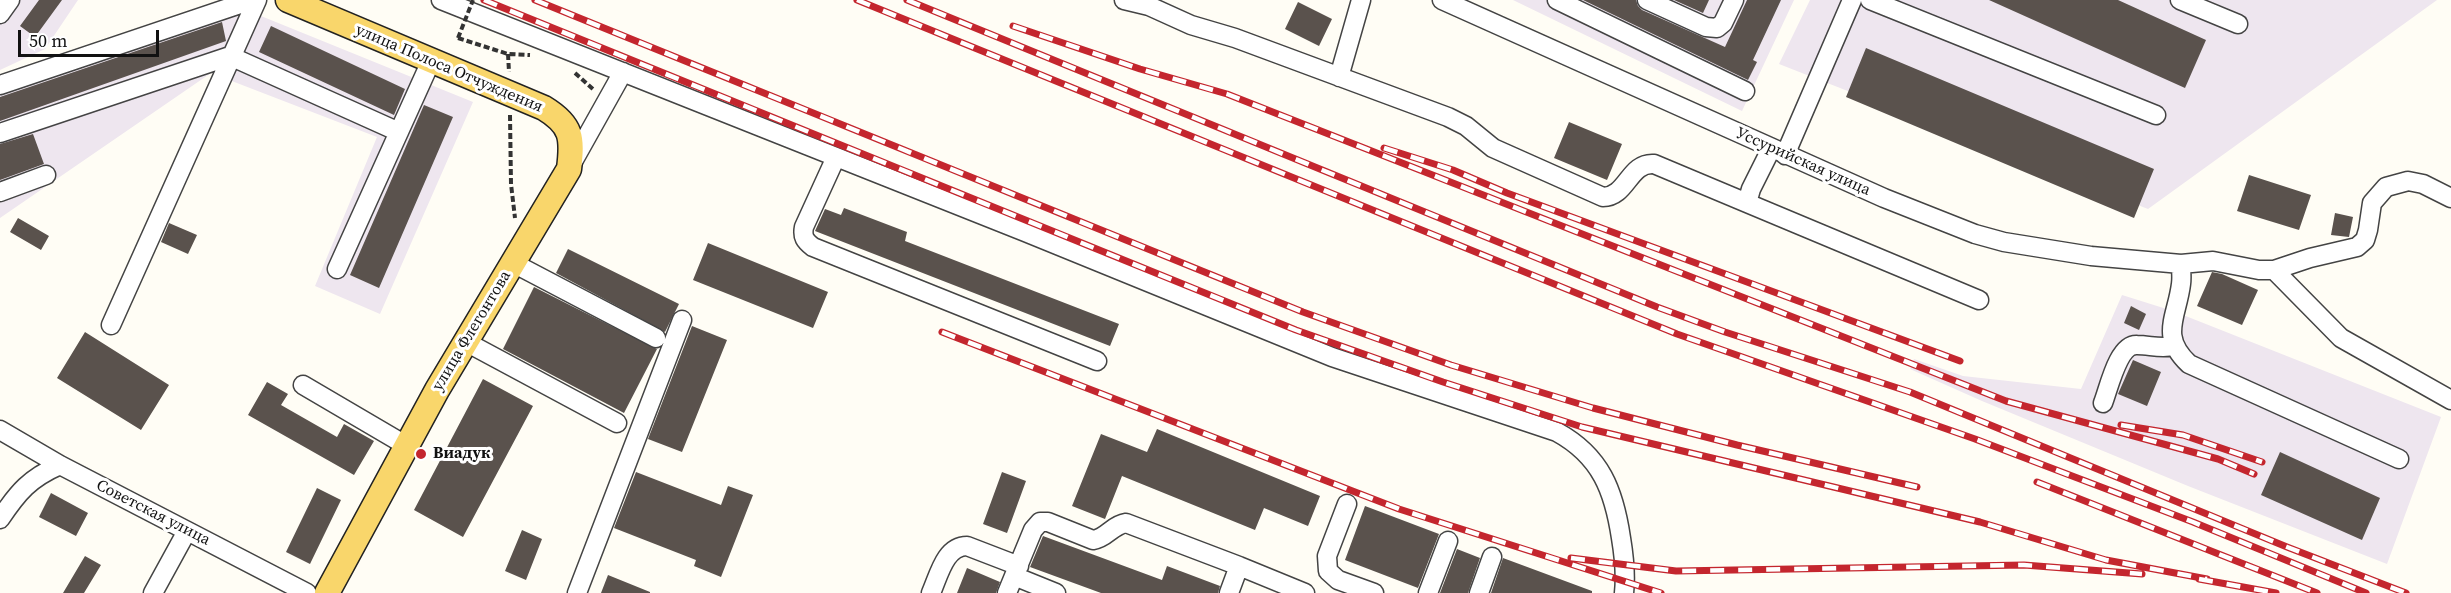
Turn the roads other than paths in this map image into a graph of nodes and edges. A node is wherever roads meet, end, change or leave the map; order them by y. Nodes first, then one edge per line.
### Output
1 (10, 0) edge
2 (252, 0) edge
3 (257, 0) edge
4 (288, 0) edge
5 (441, 0) edge
6 (1124, 0) edge
7 (1360, 0) edge
8 (1442, 0) edge
9 (1557, 0) edge
10 (1647, 0) edge
11 (1734, 0) edge
12 (1852, 0) edge
13 (1870, 0) edge
14 (2180, 0) edge
15 (1156, 4) edge
16 (1474, 6) edge
17 (0, 14) edge
18 (2238, 24) dead end
19 (230, 56) junction
20 (431, 61) junction
21 (622, 72) junction
22 (1340, 77) junction
23 (0, 85) edge
24 (1744, 91) dead end
25 (2156, 115) dead end
26 (399, 132) junction
27 (0, 133) edge
28 (1778, 152) junction
29 (836, 157) junction
30 (568, 169) junction
31 (46, 175) dead end
32 (0, 192) edge
33 (2451, 198) edge
34 (1747, 203) junction
35 (517, 257) junction
36 (2181, 264) junction
37 (337, 269) dead end
38 (2274, 270) junction
39 (1979, 300) dead end
40 (682, 320) dead end
41 (111, 325) dead end
42 (656, 338) dead end
43 (466, 342) junction
44 (2174, 346) junction
45 (1097, 361) dead end
46 (303, 385) dead end
47 (2451, 400) edge
48 (2103, 403) dead end
49 (617, 423) dead end
50 (0, 430) edge
51 (407, 446) junction
52 (2399, 459) dead end
53 (60, 465) junction
54 (1347, 504) dead end
55 (0, 519) edge
56 (187, 531) junction
57 (1448, 541) dead end
58 (1492, 557) dead end
59 (1239, 566) junction
60 (1013, 578) edge
61 (153, 593) edge
62 (308, 593) edge
63 (327, 593) edge
64 (578, 593) edge
65 (932, 593) edge
66 (1056, 593) edge
67 (1229, 593) edge
68 (1305, 593) edge
69 (1374, 593) edge
70 (1428, 593) edge
71 (1479, 593) edge
72 (1624, 593) edge

1 - 17 street
2 - 23 street
3 - 19 street
4 - 20 main road, улица Полоса Отчуждения
5 - 21 street
6 - 15 street
7 - 22 street
8 - 16 street, Уссурийская улица
9 - 24 street
10 - 11 street
12 - 28 street
13 - 25 street
14 - 18 street
15 - 22 street
16 - 28 street, Уссурийская улица
19 - 26 street
19 - 27 street
19 - 41 street
20 - 26 street
20 - 30 main road, улица Полоса Отчуждения
21 - 29 street
21 - 30 street, улица Флегонтова
22 - 34 street
26 - 37 street
28 - 34 street
28 - 36 street, Уссурийская улица
29 - 45 street
29 - 72 street
30 - 35 main road, улица Флегонтова
31 - 32 street
33 - 38 street
34 - 39 street
35 - 42 street
35 - 43 main road, улица Флегонтова
36 - 38 street, Уссурийская улица
36 - 44 street
38 - 47 street
40 - 64 street
43 - 49 street
43 - 51 main road, улица Флегонтова
44 - 48 street
44 - 52 street
46 - 51 street
50 - 53 street, Советская улица
51 - 63 main road, улица Флегонтова
53 - 55 street
53 - 56 street, Советская улица
54 - 69 street
56 - 61 street
56 - 62 street, Советская улица
57 - 70 street
58 - 71 street
59 - 60 street
59 - 67 street
59 - 68 street
60 - 65 street
60 - 66 street

